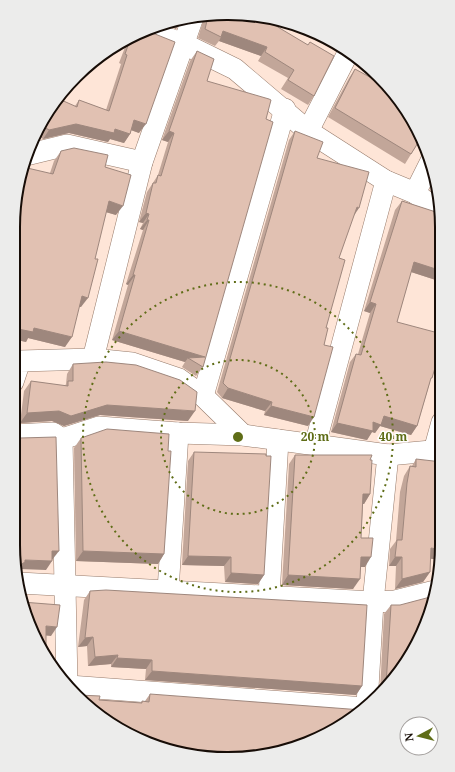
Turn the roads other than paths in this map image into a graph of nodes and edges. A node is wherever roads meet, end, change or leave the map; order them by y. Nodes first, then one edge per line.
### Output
1 (191, 23) edge
2 (154, 34) edge
3 (184, 44) junction
4 (346, 57) edge
5 (284, 109) junction
6 (308, 131) junction
7 (34, 153) edge
8 (142, 162) junction
9 (427, 170) edge
10 (386, 180) junction
11 (415, 193) junction
12 (434, 208) edge
13 (93, 359) junction
14 (20, 361) edge
15 (203, 396) junction
16 (178, 433) junction
17 (20, 435) edge
18 (243, 435) junction
19 (62, 439) junction
20 (278, 440) junction
21 (315, 445) junction
22 (435, 450) edge
23 (388, 455) junction
24 (24, 583) edge
25 (65, 585) junction
26 (168, 591) junction
27 (429, 592) edge
28 (269, 596) junction
29 (373, 602) junction
30 (68, 677) edge
31 (76, 686) edge
32 (367, 698) edge
33 (356, 707) edge

1 - 3 street
2 - 3 street
3 - 5 street
3 - 8 street
4 - 6 street
5 - 6 street
5 - 15 street
6 - 10 street
7 - 8 street
8 - 13 street
9 - 11 street
10 - 11 street
10 - 21 street
11 - 12 street
13 - 14 street
13 - 15 street
15 - 18 street
16 - 18 street
16 - 19 street
16 - 26 street
17 - 19 street
18 - 20 street
19 - 25 street
20 - 21 street
20 - 28 street
21 - 23 street
22 - 23 street
23 - 29 street
24 - 25 street
25 - 26 street
25 - 30 street
26 - 28 street
27 - 29 street
28 - 29 street
29 - 32 street
31 - 33 street

